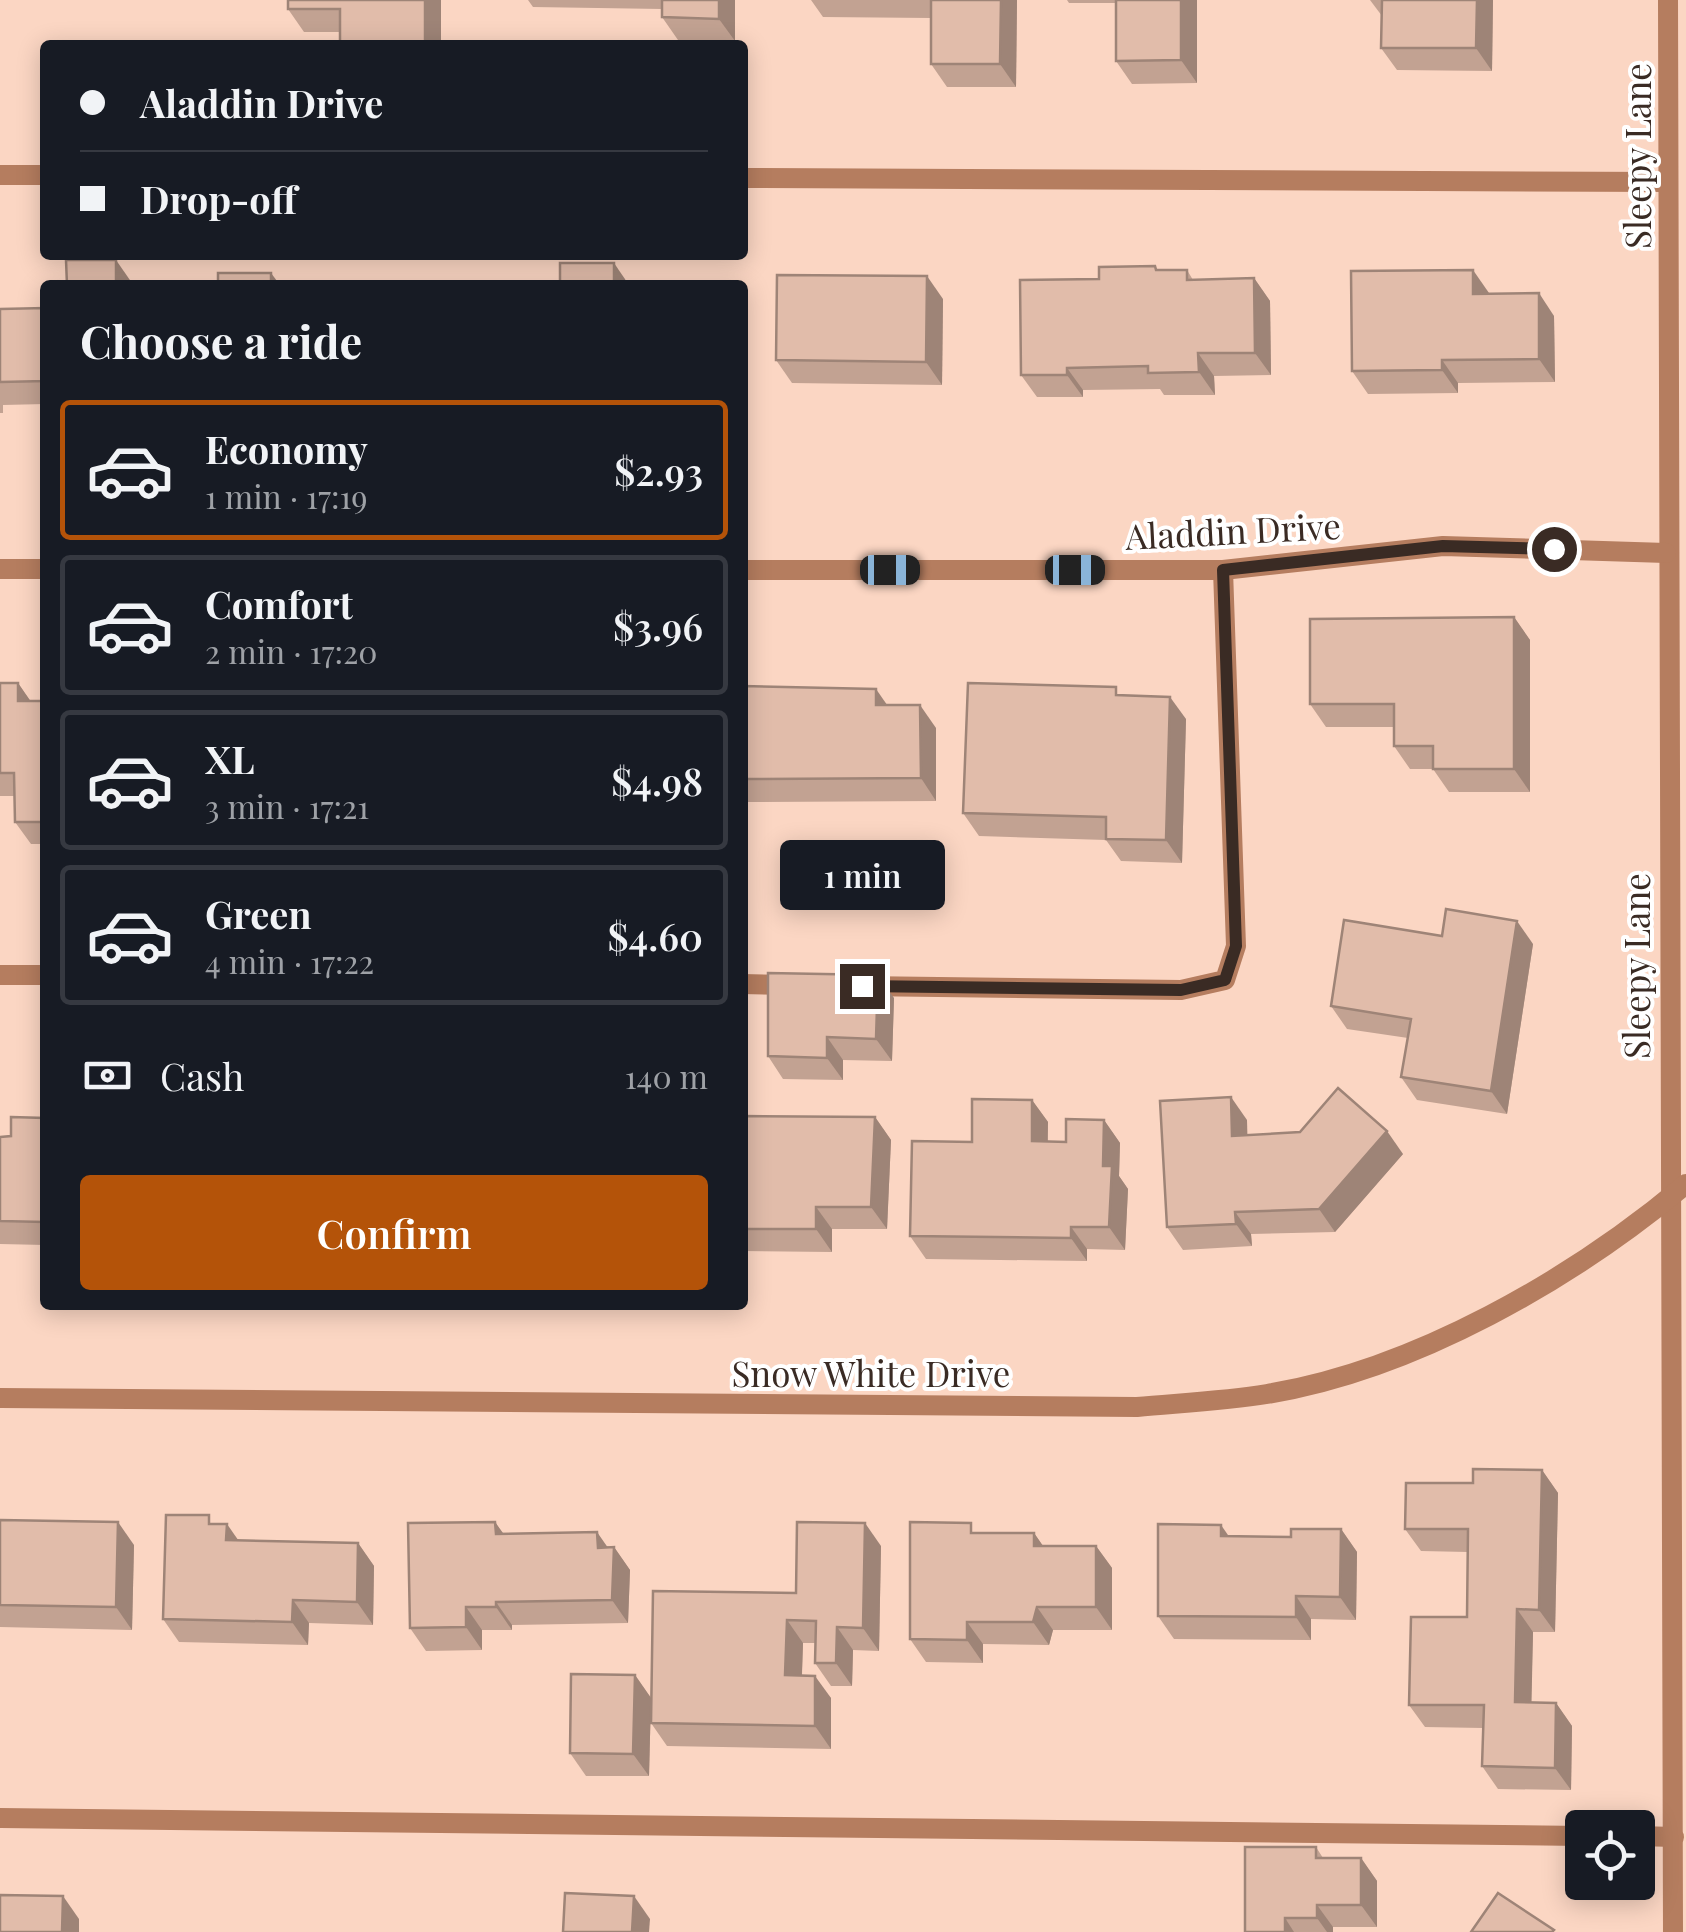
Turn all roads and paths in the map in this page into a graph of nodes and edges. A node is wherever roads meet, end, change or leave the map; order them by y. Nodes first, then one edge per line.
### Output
1 (1668, 0) edge
2 (0, 175) edge
3 (40, 175) edge
4 (748, 178) edge
5 (1668, 182) junction
6 (1677, 237) edge
7 (1666, 553) junction
8 (0, 569) edge
9 (40, 570) edge
10 (748, 570) edge
11 (1223, 570) junction
12 (0, 975) edge
13 (40, 975) edge
14 (748, 984) edge
15 (1686, 1184) edge
16 (1668, 1199) junction
17 (0, 1398) edge
18 (0, 1818) edge
19 (1565, 1836) edge
20 (1655, 1836) edge
21 (1674, 1836) junction
22 (1673, 1932) edge

1 - 5 street, Sleepy Lane
2 - 3 street
4 - 5 street
5 - 6 street, Sleepy Lane
6 - 7 street, Sleepy Lane
7 - 11 street, Aladdin Drive
7 - 16 street, Sleepy Lane
8 - 9 street
10 - 11 street, Aladdin Drive
11 - 14 street
12 - 13 street
15 - 16 street, Snow White Drive
16 - 17 street, Snow White Drive
16 - 21 street, Sleepy Lane
18 - 19 street
20 - 21 street
21 - 22 street, Sleepy Lane

